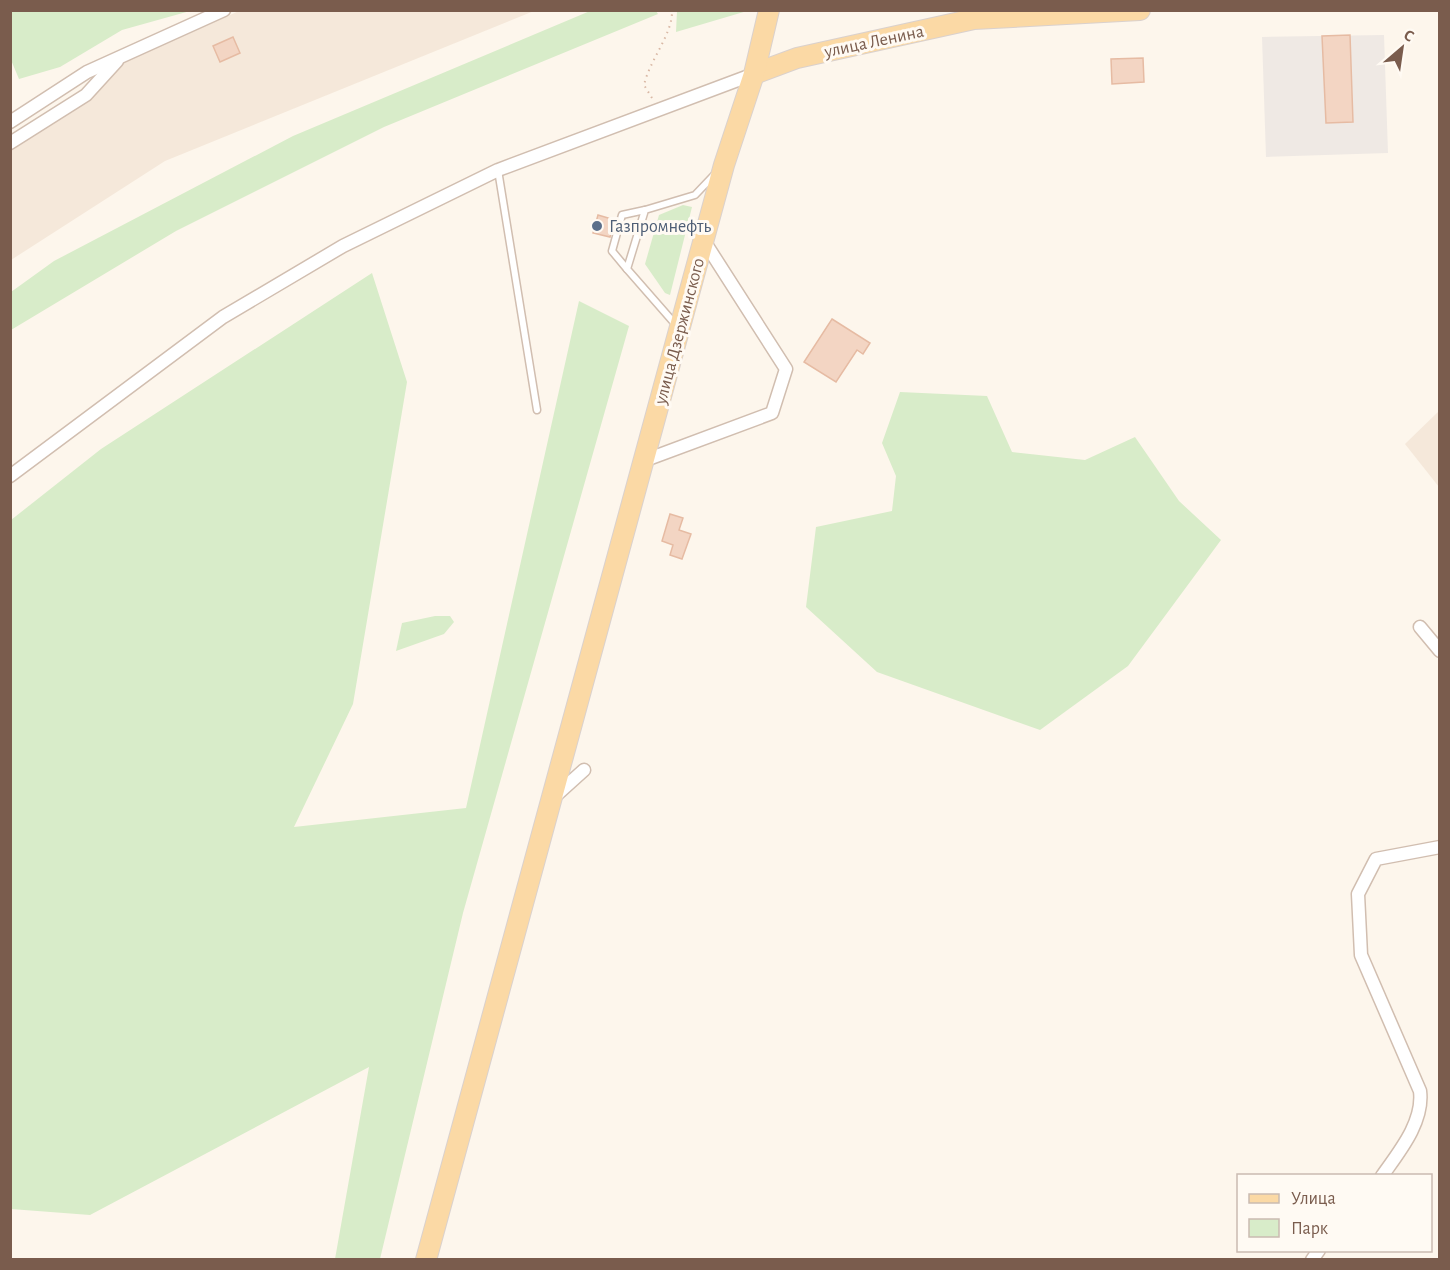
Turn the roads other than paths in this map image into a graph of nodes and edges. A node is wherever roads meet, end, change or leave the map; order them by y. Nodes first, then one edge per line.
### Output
1 (224, 10) edge
2 (769, 10) edge
3 (1140, 10) edge
4 (1108, 11) edge
5 (120, 57) junction
6 (754, 74) junction
7 (10, 122) edge
8 (10, 143) edge
9 (724, 165) junction
10 (498, 170) junction
11 (645, 210) junction
12 (704, 241) junction
13 (627, 269) junction
14 (680, 330) junction
15 (537, 410) dead end
16 (640, 470) junction
17 (10, 476) edge
18 (1420, 627) dead end
19 (1440, 651) edge
20 (584, 770) dead end
21 (550, 801) junction
22 (1440, 847) edge
23 (1383, 1174) edge
24 (426, 1260) edge

1 - 5 street
2 - 6 main road, улица Дзержинского
3 - 4 main road, улица Ленина
4 - 6 main road, улица Ленина
5 - 7 street
5 - 8 street
6 - 9 main road, улица Дзержинского
6 - 10 street
9 - 11 lane
9 - 12 main road, улица Дзержинского
10 - 15 lane
10 - 17 street
11 - 13 lane
11 - 13 lane
12 - 14 main road, улица Дзержинского
12 - 16 street
13 - 14 lane
14 - 16 main road, улица Дзержинского
16 - 21 main road, улица Дзержинского
18 - 19 street
20 - 21 street
21 - 24 main road, улица Дзержинского
22 - 23 street

